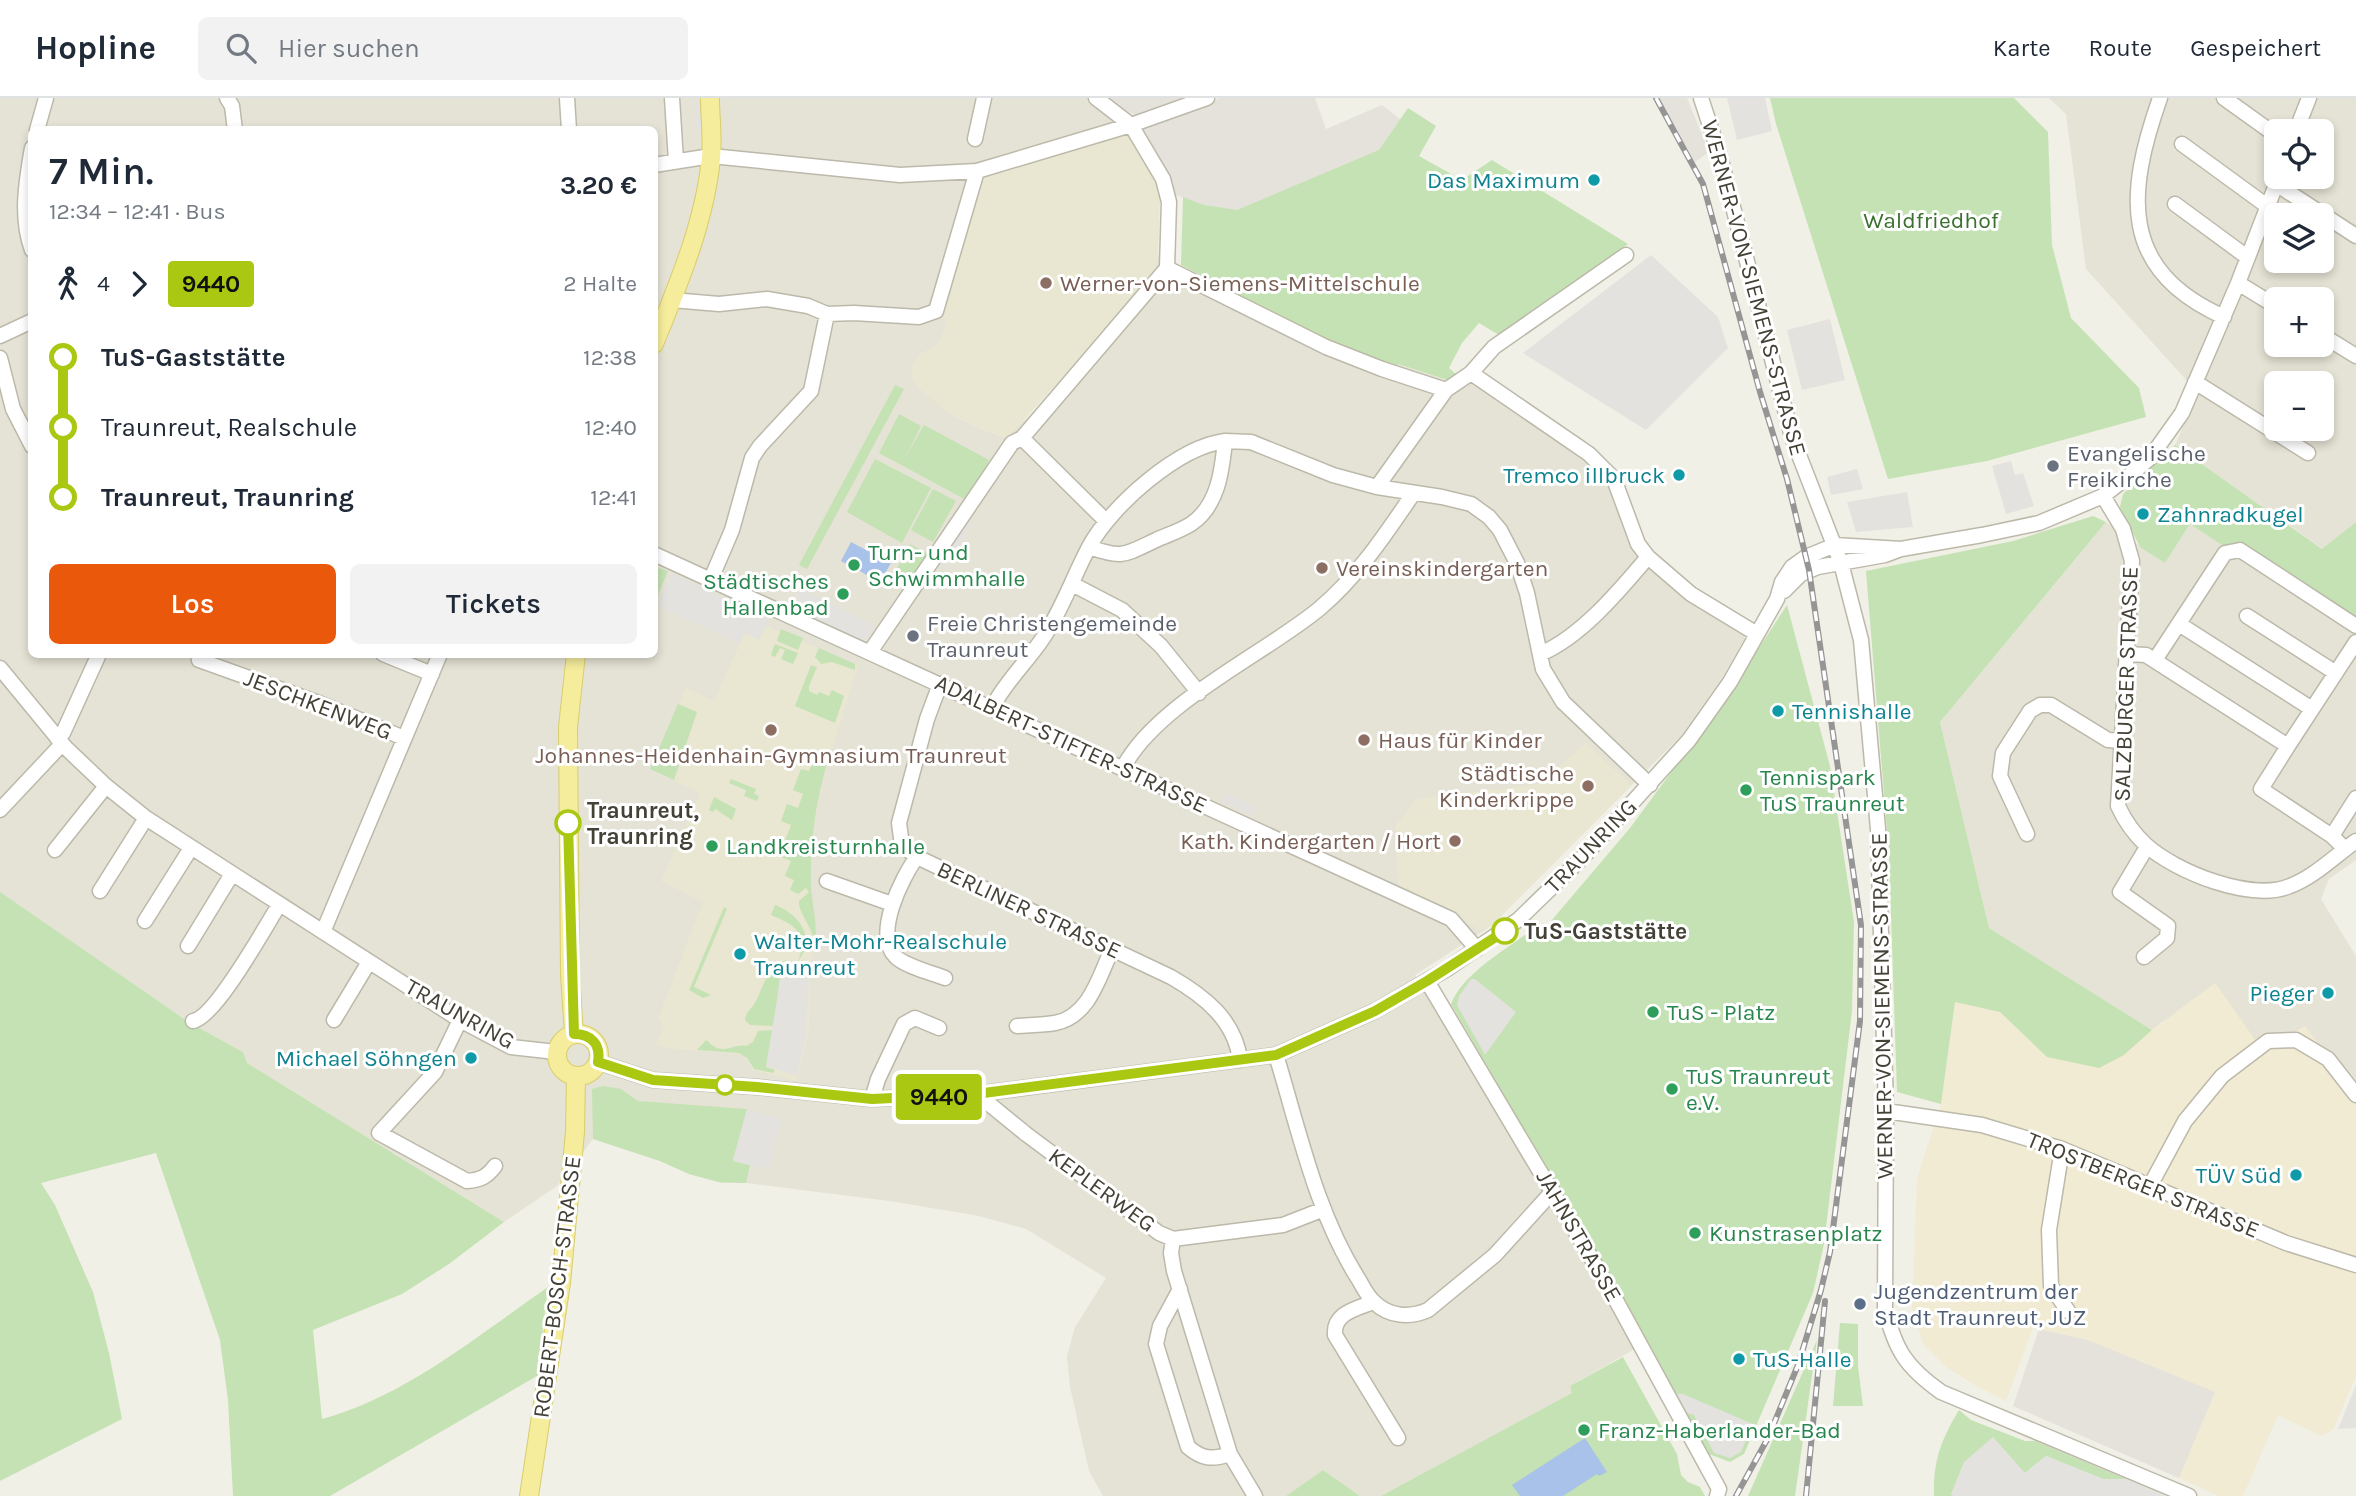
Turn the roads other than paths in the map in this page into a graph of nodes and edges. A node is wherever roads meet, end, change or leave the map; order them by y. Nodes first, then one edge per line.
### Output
1 (46, 98) edge
2 (227, 98) edge
3 (567, 98) edge
4 (671, 98) edge
5 (710, 98) edge
6 (984, 98) edge
7 (1096, 98) edge
8 (1207, 98) edge
9 (1701, 98) edge
10 (2160, 98) edge
11 (2224, 98) edge
12 (2309, 98) edge
13 (2301, 119) edge
14 (1131, 125) junction
15 (38, 126) edge
16 (234, 126) edge
17 (569, 126) edge
18 (2264, 127) edge
19 (975, 139) dead end
20 (2182, 144) dead end
21 (711, 156) junction
22 (677, 161) junction
23 (658, 164) edge
24 (977, 171) junction
25 (28, 181) edge
26 (2291, 189) edge
27 (2175, 204) dead end
28 (2264, 204) edge
29 (2264, 214) edge
30 (2356, 236) edge
31 (28, 237) edge
32 (1626, 255) dead end
33 (2247, 257) junction
34 (1167, 268) junction
35 (2238, 283) junction
36 (2264, 299) edge
37 (672, 300) junction
38 (827, 314) junction
39 (2224, 317) junction
40 (28, 323) edge
41 (658, 334) edge
42 (0, 336) edge
43 (2334, 342) edge
44 (2356, 356) edge
45 (0, 358) edge
46 (1471, 373) junction
47 (2195, 382) junction
48 (1446, 390) junction
49 (28, 438) edge
50 (1022, 438) junction
51 (1225, 441) junction
52 (2308, 453) dead end
53 (1377, 487) junction
54 (1413, 494) junction
55 (2103, 496) junction
56 (1106, 521) junction
57 (1835, 545) junction
58 (1089, 547) junction
59 (1901, 549) junction
60 (658, 556) edge
61 (1648, 557) junction
62 (1841, 563) junction
63 (711, 579) junction
64 (1072, 584) junction
65 (1777, 599) junction
66 (2247, 616) dead end
67 (2179, 624) junction
68 (2356, 626) edge
69 (1757, 634) junction
70 (2356, 642) edge
71 (870, 652) junction
72 (1540, 654) junction
73 (2128, 654) junction
74 (97, 658) edge
75 (199, 658) edge
76 (393, 658) edge
77 (438, 658) edge
78 (576, 658) edge
79 (2155, 660) junction
80 (2336, 673) junction
81 (432, 674) junction
82 (2, 676) edge
83 (940, 684) junction
84 (1199, 693) junction
85 (992, 708) junction
86 (2312, 709) junction
87 (404, 738) junction
88 (59, 741) junction
89 (2122, 741) junction
90 (2288, 746) junction
91 (1123, 768) junction
92 (1650, 785) junction
93 (106, 786) junction
94 (2356, 798) edge
95 (0, 810) edge
96 (146, 818) junction
97 (2027, 834) dead end
98 (2332, 836) junction
99 (2351, 845) edge
100 (2147, 847) junction
101 (191, 848) junction
102 (55, 850) dead end
103 (917, 857) junction
104 (232, 874) junction
105 (827, 881) dead end
106 (100, 891) dead end
107 (892, 904) junction
108 (279, 905) junction
109 (145, 921) dead end
110 (323, 932) junction
111 (188, 946) dead end
112 (1112, 949) junction
113 (1478, 949) junction
114 (2144, 957) dead end
115 (369, 962) junction
116 (945, 978) dead end
117 (1427, 981) junction
118 (193, 1020) dead end
119 (334, 1020) dead end
120 (460, 1020) junction
121 (1017, 1026) dead end
122 (939, 1028) dead end
123 (574, 1034) junction
124 (556, 1052) junction
125 (1276, 1055) junction
126 (1240, 1060) junction
127 (598, 1062) junction
128 (576, 1076) junction
129 (976, 1094) junction
130 (2356, 1095) edge
131 (872, 1099) junction
132 (1886, 1111) junction
133 (2062, 1149) junction
134 (495, 1166) dead end
135 (2151, 1184) junction
136 (1553, 1191) junction
137 (1324, 1209) junction
138 (1173, 1239) junction
139 (2356, 1265) edge
140 (1180, 1289) junction
141 (1373, 1302) junction
142 (2068, 1311) dead end
143 (1398, 1438) dead end
144 (1230, 1454) junction
145 (529, 1496) edge
146 (1255, 1496) edge
147 (1717, 1496) edge
148 (2189, 1496) edge

1 - 15 street
2 - 16 street
3 - 17 street
4 - 22 street
5 - 21 main road
6 - 19 street
7 - 14 street
8 - 14 street
9 - 57 street, WERNER-VON-SIEMENS-STRASSE
10 - 39 street
11 - 18 street
12 - 13 street
14 - 24 street
14 - 34 street
20 - 28 street
21 - 22 street
21 - 24 street
21 - 37 main road
22 - 23 street
24 - 38 street
25 - 31 street
26 - 30 street
27 - 33 street
29 - 33 street
32 - 46 street
33 - 35 street
34 - 48 street
34 - 50 street
35 - 36 street
35 - 39 street
37 - 38 street
37 - 41 main road
38 - 63 street
39 - 47 street
40 - 42 street
43 - 44 street
45 - 49 street
46 - 48 street
46 - 61 street
47 - 52 street
47 - 55 street
48 - 53 street
50 - 56 street
50 - 71 street
51 - 53 street
51 - 56 street
51 - 58 street
53 - 54 street
54 - 72 street
54 - 84 street
55 - 59 street
55 - 73 street, SALZBURGER STRASSE
56 - 58 street
57 - 59 street
57 - 62 street, WERNER-VON-SIEMENS-STRASSE
57 - 65 street, TRAUNRING
58 - 64 street
59 - 62 street, TRAUNRING
60 - 63 street, ADALBERT-STIFTER-STRASSE
61 - 69 street
61 - 72 street
62 - 65 street, TRAUNRING
62 - 132 street, WERNER-VON-SIEMENS-STRASSE
63 - 71 street, ADALBERT-STIFTER-STRASSE
64 - 84 street
64 - 85 street
65 - 69 street, TRAUNRING
66 - 80 street
67 - 68 street
67 - 79 street
67 - 86 street
69 - 92 street, TRAUNRING
70 - 80 street
71 - 83 street, ADALBERT-STIFTER-STRASSE
72 - 92 street
73 - 79 street
73 - 89 street, SALZBURGER STRASSE
74 - 88 street
75 - 87 street, JESCHKENWEG
76 - 81 street
77 - 81 street
78 - 123 main road
79 - 90 street
80 - 86 street
81 - 87 street
82 - 88 street, TRAUNRING
83 - 85 street, ADALBERT-STIFTER-STRASSE
83 - 103 street, BERLINER STRASSE
84 - 91 street
85 - 91 street, ADALBERT-STIFTER-STRASSE
86 - 90 street
87 - 110 street
88 - 93 street, TRAUNRING
88 - 95 street
89 - 97 street
89 - 100 street, SALZBURGER STRASSE
90 - 98 street
91 - 113 street, ADALBERT-STIFTER-STRASSE
92 - 113 street, TRAUNRING
93 - 96 street, TRAUNRING
93 - 102 street
94 - 98 street
96 - 101 street, TRAUNRING
96 - 106 street
98 - 99 street
99 - 100 street, SALZBURGER STRASSE
100 - 114 street
101 - 104 street, TRAUNRING
101 - 109 street
103 - 107 street
103 - 112 street, BERLINER STRASSE
104 - 108 street, TRAUNRING
104 - 111 street
105 - 107 street
107 - 116 street
108 - 110 street, TRAUNRING
108 - 118 street
110 - 115 street, TRAUNRING
112 - 121 street
112 - 126 street, BERLINER STRASSE
113 - 117 street, TRAUNRING
115 - 119 street
115 - 120 street, TRAUNRING
117 - 125 street, TRAUNRING
117 - 136 street, JAHNSTRASSE
120 - 124 street, TRAUNRING
120 - 134 street
122 - 131 street
123 - 124 main road
123 - 127 main road
124 - 128 main road
125 - 126 street, TRAUNRING
125 - 137 street
126 - 129 street, TRAUNRING
127 - 128 main road
127 - 131 street, TRAUNRING
128 - 145 main road, ROBERT-BOSCH-STRASSE
129 - 131 street, TRAUNRING
129 - 138 street, KEPLERWEG
130 - 135 street
132 - 133 street, TROSTBERGER STRASSE
132 - 148 street, WERNER-VON-SIEMENS-STRASSE
133 - 135 street, TROSTBERGER STRASSE
133 - 142 street
135 - 139 street, TROSTBERGER STRASSE
136 - 141 street
136 - 147 street, JAHNSTRASSE
137 - 138 street, KEPLERWEG
137 - 141 street
138 - 140 street
140 - 144 street
140 - 144 street
141 - 143 street
144 - 146 street

